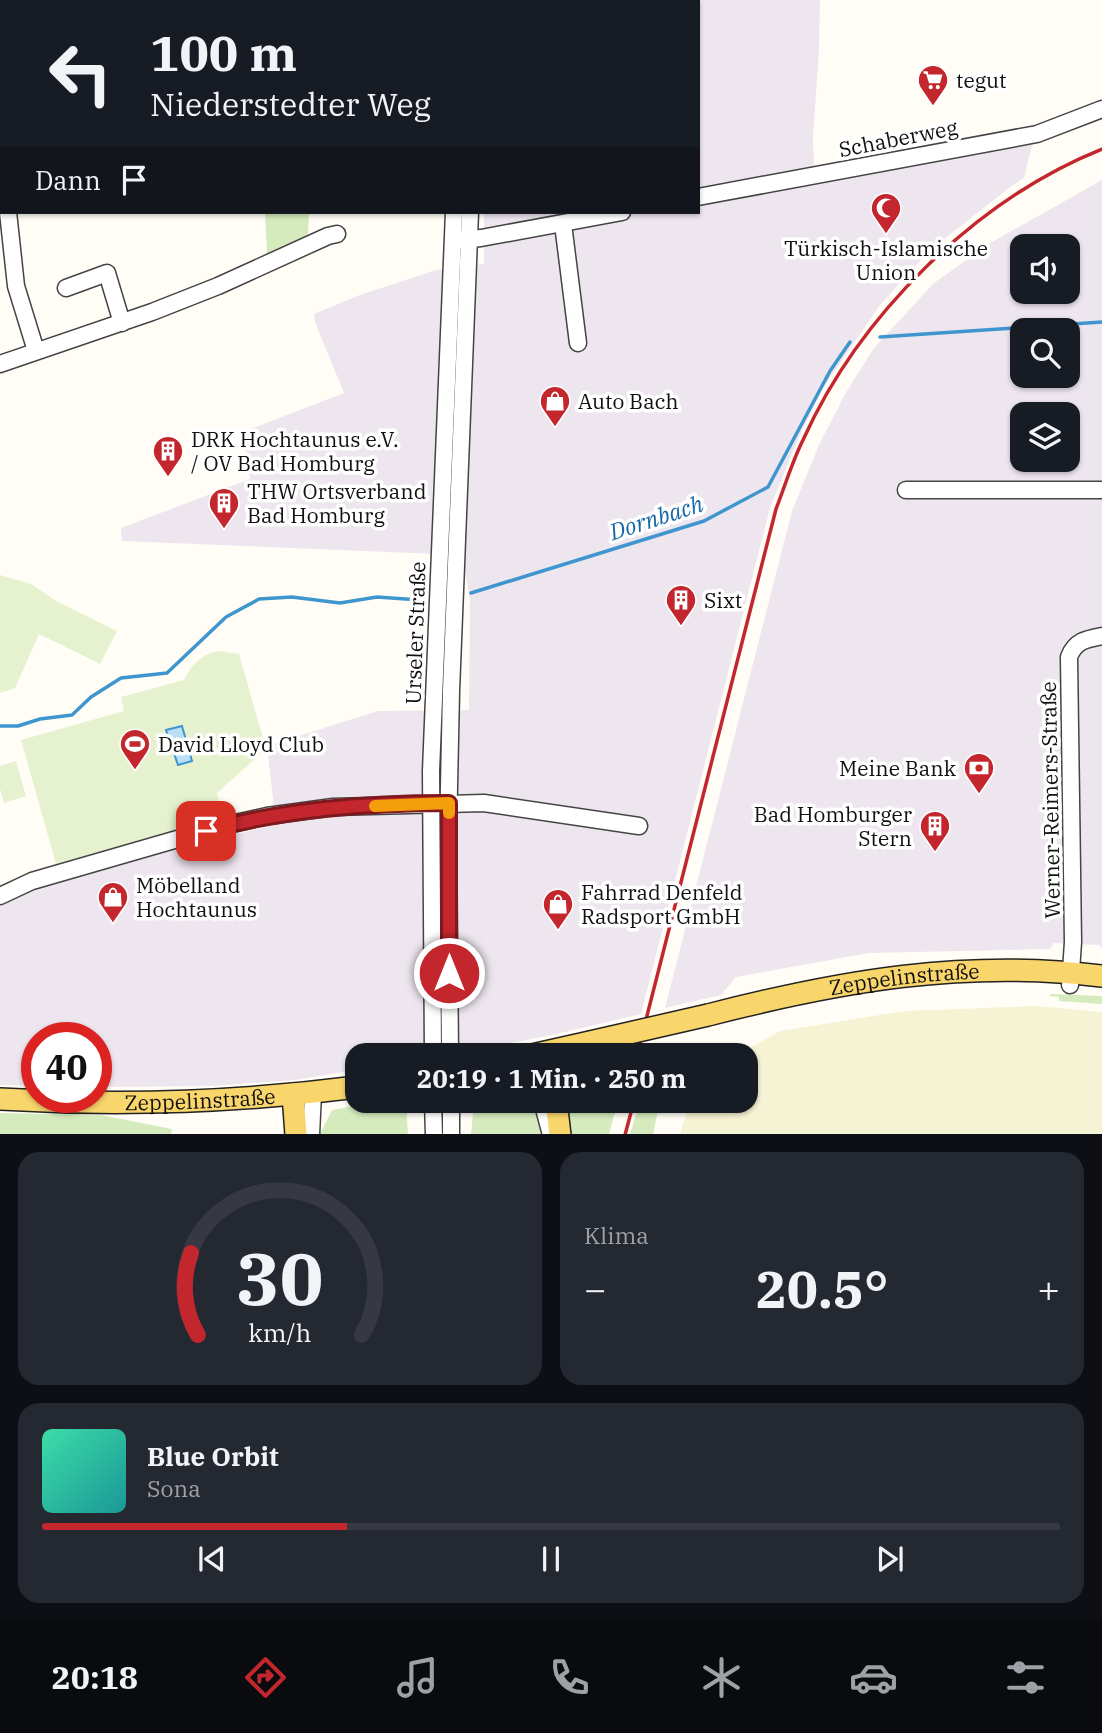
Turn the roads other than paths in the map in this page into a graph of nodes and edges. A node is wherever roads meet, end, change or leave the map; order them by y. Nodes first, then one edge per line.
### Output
1 (1102, 109) edge
2 (700, 197) edge
3 (8, 214) edge
4 (455, 214) edge
5 (469, 214) edge
6 (611, 214) edge
7 (562, 223) junction
8 (338, 234) dead end
9 (462, 240) junction
10 (66, 288) dead end
11 (122, 323) junction
12 (578, 343) dead end
13 (36, 351) junction
14 (0, 364) edge
15 (1102, 490) edge
16 (906, 491) dead end
17 (1102, 636) edge
18 (430, 803) junction
19 (449, 803) junction
20 (639, 826) dead end
21 (0, 896) edge
22 (1102, 975) edge
23 (1071, 978) junction
24 (1102, 988) edge
25 (433, 1043) edge
26 (450, 1043) edge
27 (586, 1043) edge
28 (345, 1088) edge
29 (303, 1093) junction
30 (0, 1100) edge
31 (433, 1113) edge
32 (451, 1113) edge
33 (545, 1113) edge
34 (558, 1113) edge
35 (296, 1134) edge
36 (311, 1134) edge
37 (434, 1134) edge
38 (451, 1134) edge
39 (551, 1134) edge
40 (561, 1134) edge

1 - 2 street, Schaberweg
3 - 13 street
4 - 9 street, Urseler Straße
5 - 9 street, Urseler Straße
6 - 7 street
7 - 9 street
7 - 12 street
8 - 11 street
9 - 18 street, Urseler Straße
9 - 19 street, Urseler Straße
10 - 11 street
11 - 13 street
13 - 14 street
15 - 16 street
17 - 23 street, Werner-Reimers-Straße
18 - 19 street
18 - 21 street
18 - 25 street, Urseler Straße
19 - 20 street
19 - 26 street, Urseler Straße
22 - 23 main road, Zeppelinstraße
23 - 24 main road, Zeppelinstraße
23 - 27 main road, Zeppelinstraße, bridge
28 - 29 main road, Zeppelinstraße
29 - 30 main road, Zeppelinstraße
29 - 35 main road
29 - 36 street
31 - 37 street
32 - 38 street
33 - 39 street
34 - 40 main road

